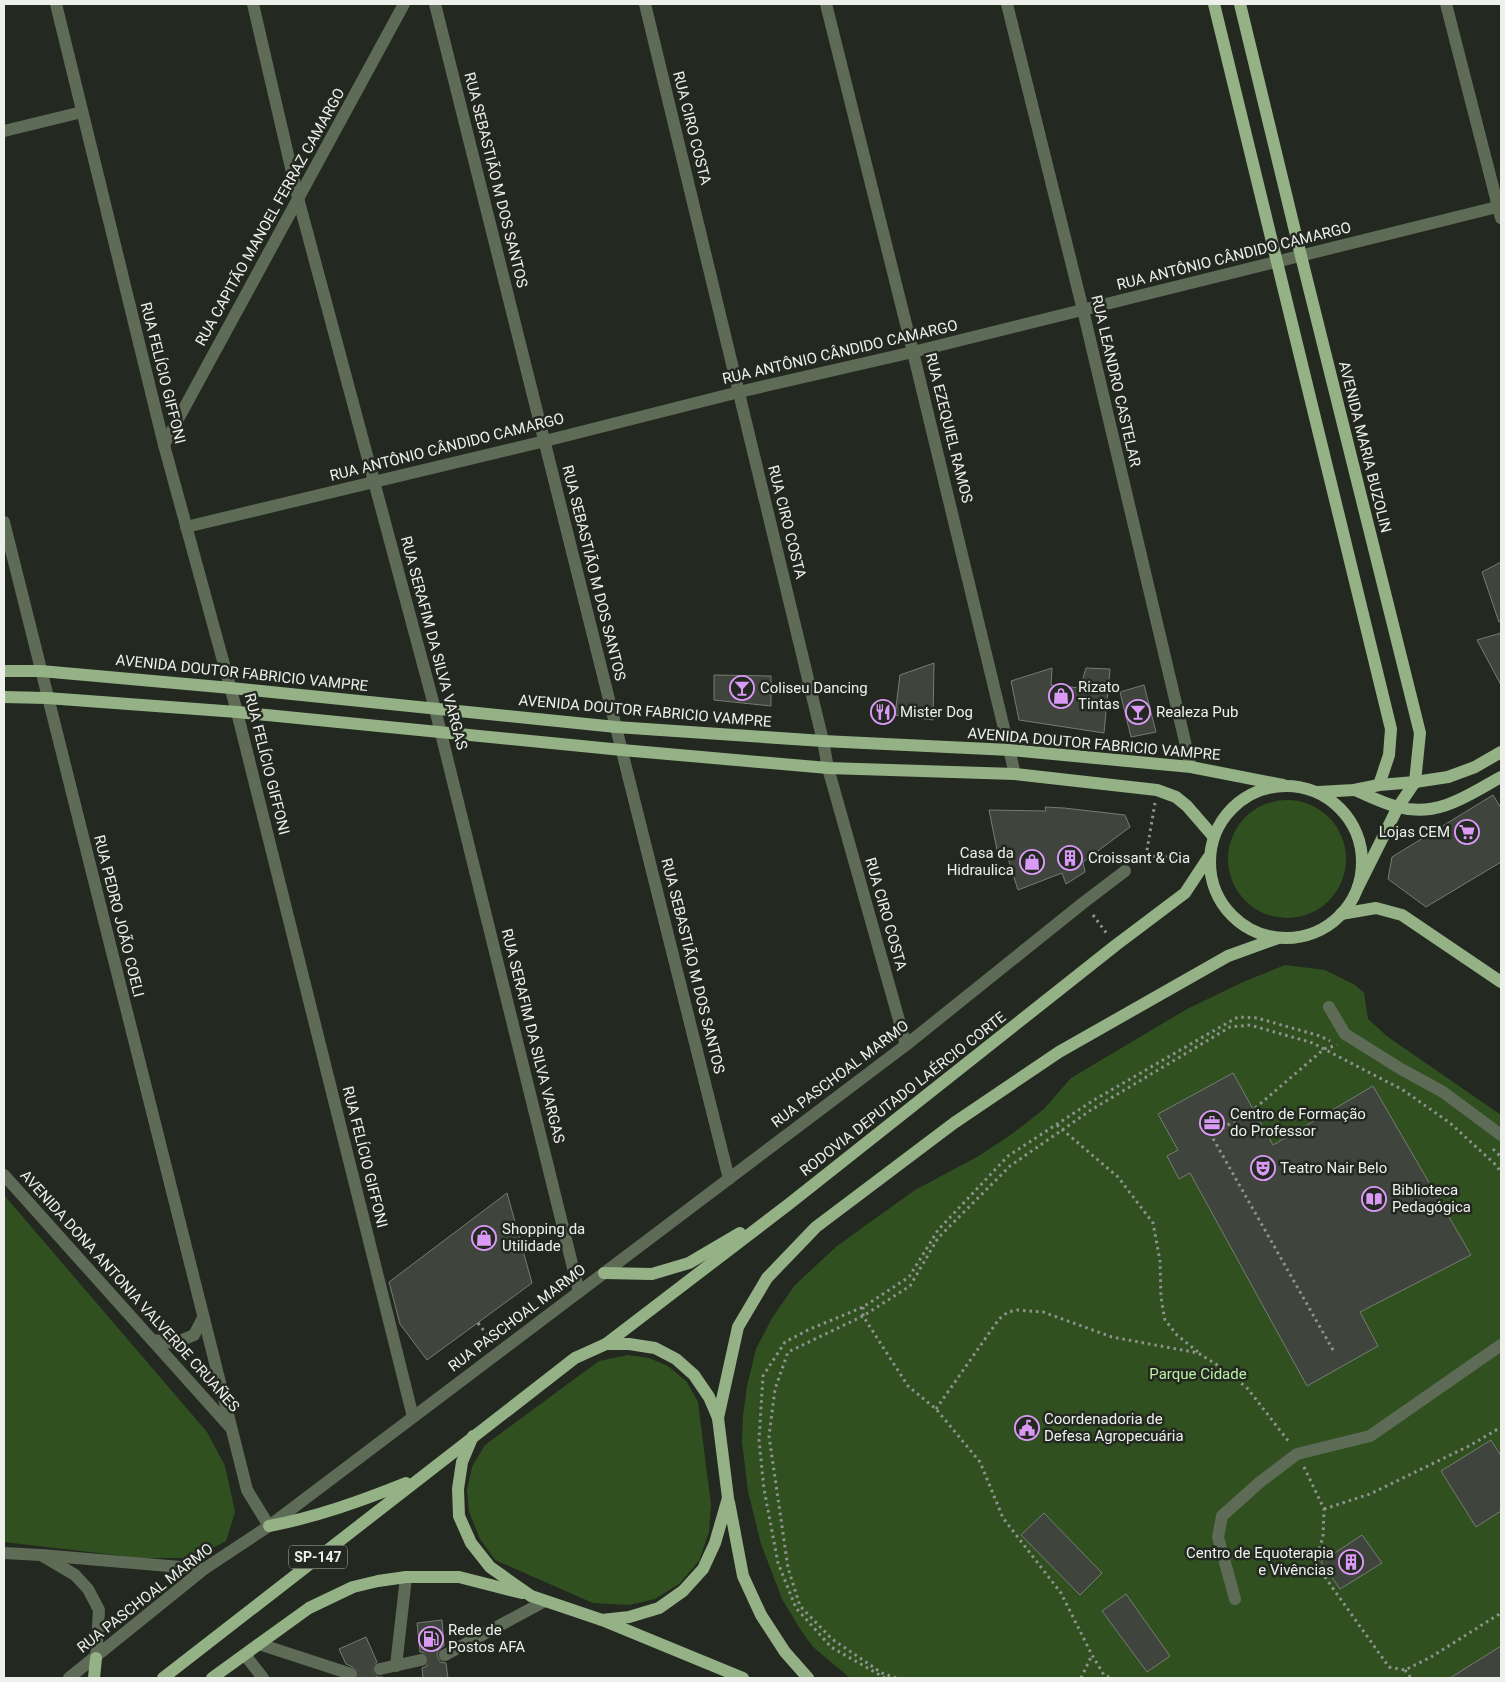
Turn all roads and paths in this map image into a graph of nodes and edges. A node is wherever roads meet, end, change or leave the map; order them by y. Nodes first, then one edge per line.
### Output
1 (56, 4) edge
2 (253, 4) edge
3 (404, 4) edge
4 (435, 4) edge
5 (645, 4) edge
6 (826, 4) edge
7 (1007, 4) edge
8 (1214, 4) edge
9 (1240, 4) edge
10 (1446, 4) edge
11 (82, 112) junction
12 (4, 131) edge
13 (298, 198) junction
14 (1500, 210) edge
15 (1301, 256) junction
16 (1278, 262) junction
17 (1083, 310) junction
18 (913, 352) junction
19 (738, 392) junction
20 (545, 441) junction
21 (164, 445) junction
22 (375, 482) junction
23 (4, 522) edge
24 (186, 527) junction
25 (41, 670) junction
26 (4, 671) edge
27 (231, 688) junction
28 (4, 697) edge
29 (47, 698) junction
30 (435, 709) junction
31 (237, 712) junction
32 (616, 727) junction
33 (441, 732) junction
34 (823, 741) junction
35 (622, 750) junction
36 (1010, 750) junction
37 (1501, 752) edge
38 (1192, 767) junction
39 (828, 768) junction
40 (1015, 774) junction
41 (1501, 777) edge
42 (1415, 782) junction
43 (1283, 785) junction
44 (1379, 785) junction
45 (1157, 790) junction
46 (1354, 790) junction
47 (1318, 792) junction
48 (1398, 807) junction
49 (1213, 836) junction
50 (1146, 856) junction
51 (1208, 858) junction
52 (1125, 871) joint
53 (1358, 887) junction
54 (1083, 903) junction
55 (1341, 914) junction
56 (1278, 938) junction
57 (1116, 945) junction
58 (1500, 981) edge
59 (1329, 1007) dead end
60 (906, 1045) junction
61 (1324, 1049) junction
62 (1057, 1125) junction
63 (1062, 1130) junction
64 (1501, 1135) edge
65 (1488, 1144) dead end
66 (1501, 1157) edge
67 (1501, 1173) edge
68 (4, 1175) edge
69 (729, 1179) junction
70 (789, 1204) junction
71 (604, 1273) junction
72 (579, 1292) junction
73 (863, 1307) junction
74 (863, 1316) junction
75 (203, 1318) junction
76 (478, 1323) dead end
77 (152, 1340) junction
78 (606, 1344) junction
79 (1501, 1345) edge
80 (1333, 1350) dead end
81 (500, 1352) junction
82 (1198, 1353) junction
83 (936, 1409) junction
84 (413, 1417) junction
85 (718, 1418) junction
86 (1501, 1426) edge
87 (232, 1429) junction
88 (473, 1436) junction
89 (1297, 1454) junction
90 (420, 1477) junction
91 (728, 1498) junction
92 (1324, 1508) junction
93 (269, 1526) junction
94 (4, 1553) edge
95 (40, 1555) junction
96 (204, 1569) junction
97 (406, 1578) junction
98 (531, 1596) junction
99 (1235, 1599) dead end
100 (545, 1601) junction
101 (1501, 1613) edge
102 (602, 1620) junction
103 (259, 1644) junction
104 (245, 1655) junction
105 (445, 1655) tunnel mouth
106 (1092, 1655) junction
107 (96, 1658) junction
108 (421, 1660) tunnel mouth
109 (229, 1665) junction
110 (396, 1666) junction
111 (380, 1670) tunnel mouth
112 (1405, 1670) junction
113 (351, 1674) dead end
114 (69, 1678) edge
115 (94, 1678) edge
116 (163, 1678) edge
117 (212, 1678) edge
118 (223, 1678) edge
119 (263, 1678) edge
120 (743, 1678) edge
121 (808, 1678) edge
122 (885, 1678) edge
123 (896, 1678) edge
124 (1081, 1678) edge
125 (1111, 1678) edge
126 (1411, 1678) edge

1 - 11 street, RUA FELÍCIO GIFFONI
2 - 13 street, RUA SERAFIM DA SILVA VARGAS
3 - 13 street, RUA CAPITÃO MANOEL FERRAZ CAMARGO
4 - 20 street, RUA SEBASTIÃO M DOS SANTOS
5 - 19 street, RUA CIRO COSTA
6 - 18 street, RUA EZEQUIEL RAMOS
7 - 17 street, RUA LEANDRO CASTELAR
8 - 16 main road
9 - 15 main road, AVENIDA MARIA BUZOLIN
10 - 14 street
11 - 12 street
11 - 21 street, RUA FELÍCIO GIFFONI
13 - 21 street, RUA CAPITÃO MANOEL FERRAZ CAMARGO
13 - 22 street, RUA SERAFIM DA SILVA VARGAS
14 - 15 street, RUA ANTÔNIO CÂNDIDO CAMARGO
15 - 16 street, RUA ANTÔNIO CÂNDIDO CAMARGO
15 - 42 main road, AVENIDA MARIA BUZOLIN
16 - 17 street, RUA ANTÔNIO CÂNDIDO CAMARGO
16 - 44 main road
17 - 18 street, RUA ANTÔNIO CÂNDIDO CAMARGO
17 - 38 street, RUA LEANDRO CASTELAR
18 - 19 street, RUA ANTÔNIO CÂNDIDO CAMARGO
18 - 36 street, RUA EZEQUIEL RAMOS
19 - 20 street, RUA ANTÔNIO CÂNDIDO CAMARGO
19 - 34 street, RUA CIRO COSTA
20 - 22 street, RUA ANTÔNIO CÂNDIDO CAMARGO
20 - 32 street, RUA SEBASTIÃO M DOS SANTOS
21 - 24 street, RUA FELÍCIO GIFFONI
22 - 24 street, RUA ANTÔNIO CÂNDIDO CAMARGO
22 - 30 street, RUA SERAFIM DA SILVA VARGAS
23 - 25 street, RUA PEDRO JOÃO COELI
24 - 27 street, RUA FELÍCIO GIFFONI
25 - 26 main road, AVENIDA DOUTOR FABRICIO VAMPRE
25 - 27 main road, AVENIDA DOUTOR FABRICIO VAMPRE
25 - 29 street, RUA PEDRO JOÃO COELI
27 - 30 main road, AVENIDA DOUTOR FABRICIO VAMPRE
27 - 31 street, RUA FELÍCIO GIFFONI
28 - 29 main road
29 - 31 main road
29 - 75 street, RUA PEDRO JOÃO COELI
30 - 32 main road, AVENIDA DOUTOR FABRICIO VAMPRE
30 - 33 street, RUA SERAFIM DA SILVA VARGAS
31 - 33 main road
31 - 84 street, RUA FELÍCIO GIFFONI
32 - 34 main road, AVENIDA DOUTOR FABRICIO VAMPRE
32 - 35 street, RUA SEBASTIÃO M DOS SANTOS
33 - 35 main road
33 - 72 street, RUA SERAFIM DA SILVA VARGAS
34 - 36 main road, AVENIDA DOUTOR FABRICIO VAMPRE
34 - 39 street, RUA CIRO COSTA
35 - 39 main road
35 - 69 street, RUA SEBASTIÃO M DOS SANTOS
36 - 38 main road, AVENIDA DOUTOR FABRICIO VAMPRE
36 - 40 street, RUA EZEQUIEL RAMOS
37 - 42 main road
38 - 43 main road, AVENIDA DOUTOR FABRICIO VAMPRE
39 - 40 main road
39 - 60 street, RUA CIRO COSTA
40 - 45 main road
41 - 48 main road
42 - 44 main road
42 - 48 main road, AVENIDA MARIA BUZOLIN
43 - 47 main road
43 - 49 main road
44 - 46 main road
45 - 49 main road
45 - 50 path
46 - 47 main road
46 - 48 main road
47 - 53 main road
48 - 53 main road, AVENIDA MARIA BUZOLIN
49 - 51 main road
50 - 51 path
50 - 52 path
51 - 56 main road
51 - 57 main road, RODOVIA DEPUTADO LAÉRCIO CORTE
52 - 54 street, RUA PASCHOAL MARMO
53 - 55 main road
54 - 57 path
54 - 60 street, RUA PASCHOAL MARMO
55 - 56 main road
55 - 58 main road
56 - 85 main road
57 - 70 main road, RODOVIA DEPUTADO LAÉRCIO CORTE
59 - 64 street
60 - 69 street, RUA PASCHOAL MARMO
61 - 62 path
61 - 63 path
61 - 67 path
61 - 80 path
62 - 63 path
62 - 73 path
63 - 74 path
63 - 82 path
65 - 66 path
68 - 77 street, AVENIDA DONA ANTONIA VALVERDE CRUAÑES
69 - 71 street, RUA PASCHOAL MARMO
70 - 71 main road
70 - 78 main road, RODOVIA DEPUTADO LAÉRCIO CORTE
71 - 72 street, RUA PASCHOAL MARMO
72 - 81 street, RUA PASCHOAL MARMO
73 - 74 path
73 - 122 path
74 - 83 path
74 - 123 path
75 - 77 street
75 - 87 street, RUA PEDRO JOÃO COELI
76 - 81 path
77 - 87 street, AVENIDA DONA ANTONIA VALVERDE CRUAÑES
78 - 85 main road
78 - 88 main road
79 - 89 street
81 - 84 street, RUA PASCHOAL MARMO
82 - 83 path
82 - 89 path
83 - 106 path
84 - 93 street, RUA PASCHOAL MARMO
85 - 91 main road
86 - 92 path
87 - 93 street, RUA PEDRO JOÃO COELI
88 - 90 main road, SP-147
88 - 98 main road
89 - 92 path
89 - 99 street
90 - 93 main road
90 - 116 main road, SP-147
91 - 102 main road
91 - 121 main road
92 - 112 path
93 - 96 street, RUA PASCHOAL MARMO
94 - 95 street
95 - 96 street
95 - 107 street
96 - 107 street, RUA PASCHOAL MARMO
97 - 98 main road, SP-147
97 - 103 main road, SP-147
97 - 110 street
98 - 100 main road
100 - 102 main road
100 - 105 street
101 - 112 path
102 - 120 main road
103 - 104 main road, SP-147
103 - 113 street
104 - 109 main road, SP-147
104 - 119 street
106 - 124 path
106 - 125 path
107 - 114 street, RUA PASCHOAL MARMO
107 - 115 main road
108 - 110 street
109 - 117 main road, SP-147
109 - 118 street
110 - 111 street
112 - 126 path

